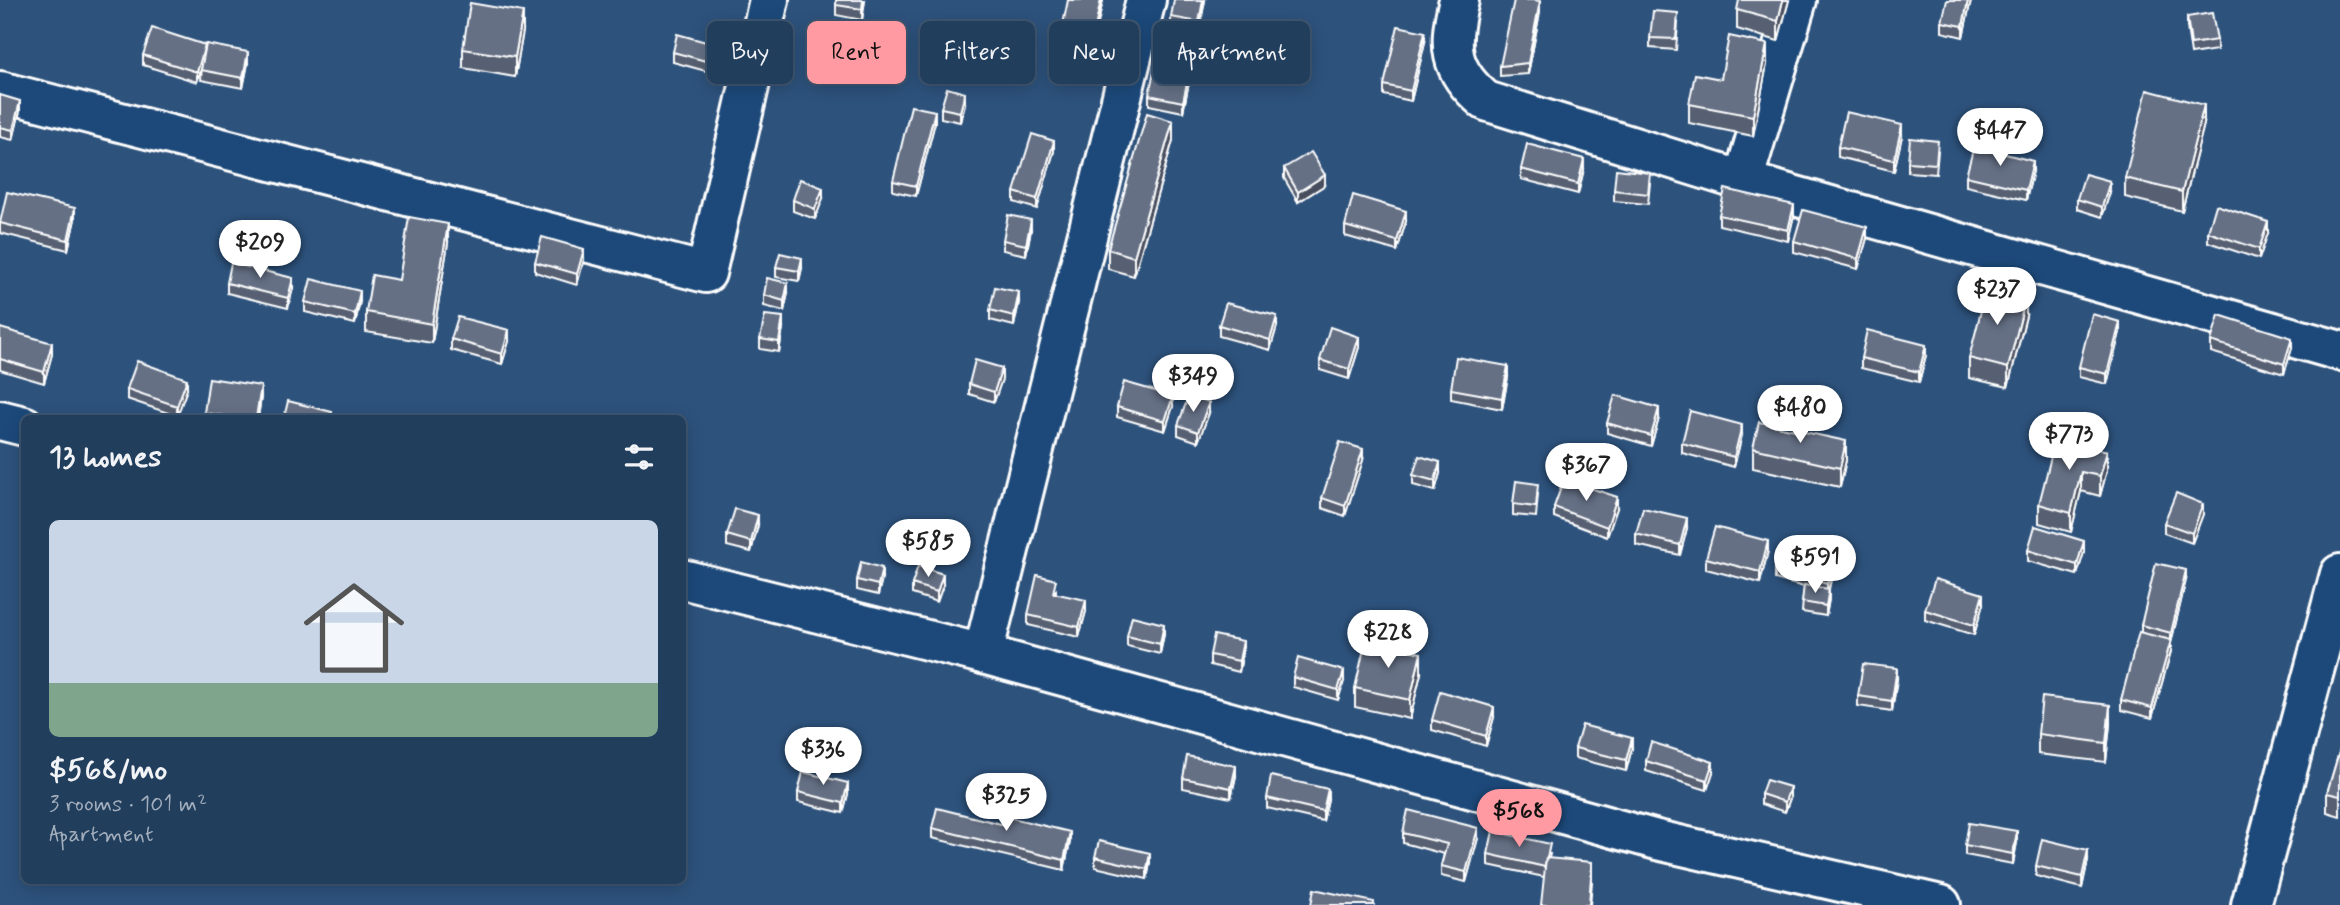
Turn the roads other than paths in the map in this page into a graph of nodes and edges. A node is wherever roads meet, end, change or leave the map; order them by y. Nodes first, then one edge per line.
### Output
1 (769, 0) edge
2 (1146, 0) edge
3 (1459, 0) edge
4 (1797, 0) edge
5 (0, 91) edge
6 (1743, 181) junction
7 (2340, 351) edge
8 (0, 420) edge
9 (21, 425) edge
10 (2340, 574) edge
11 (686, 580) edge
12 (2330, 649) edge
13 (983, 654) junction
14 (1941, 905) edge
15 (2251, 905) edge

1 - 5 street
2 - 13 street
3 - 6 street
4 - 6 street
6 - 7 street
8 - 9 street
10 - 12 street
11 - 13 street
12 - 15 street
13 - 14 street

